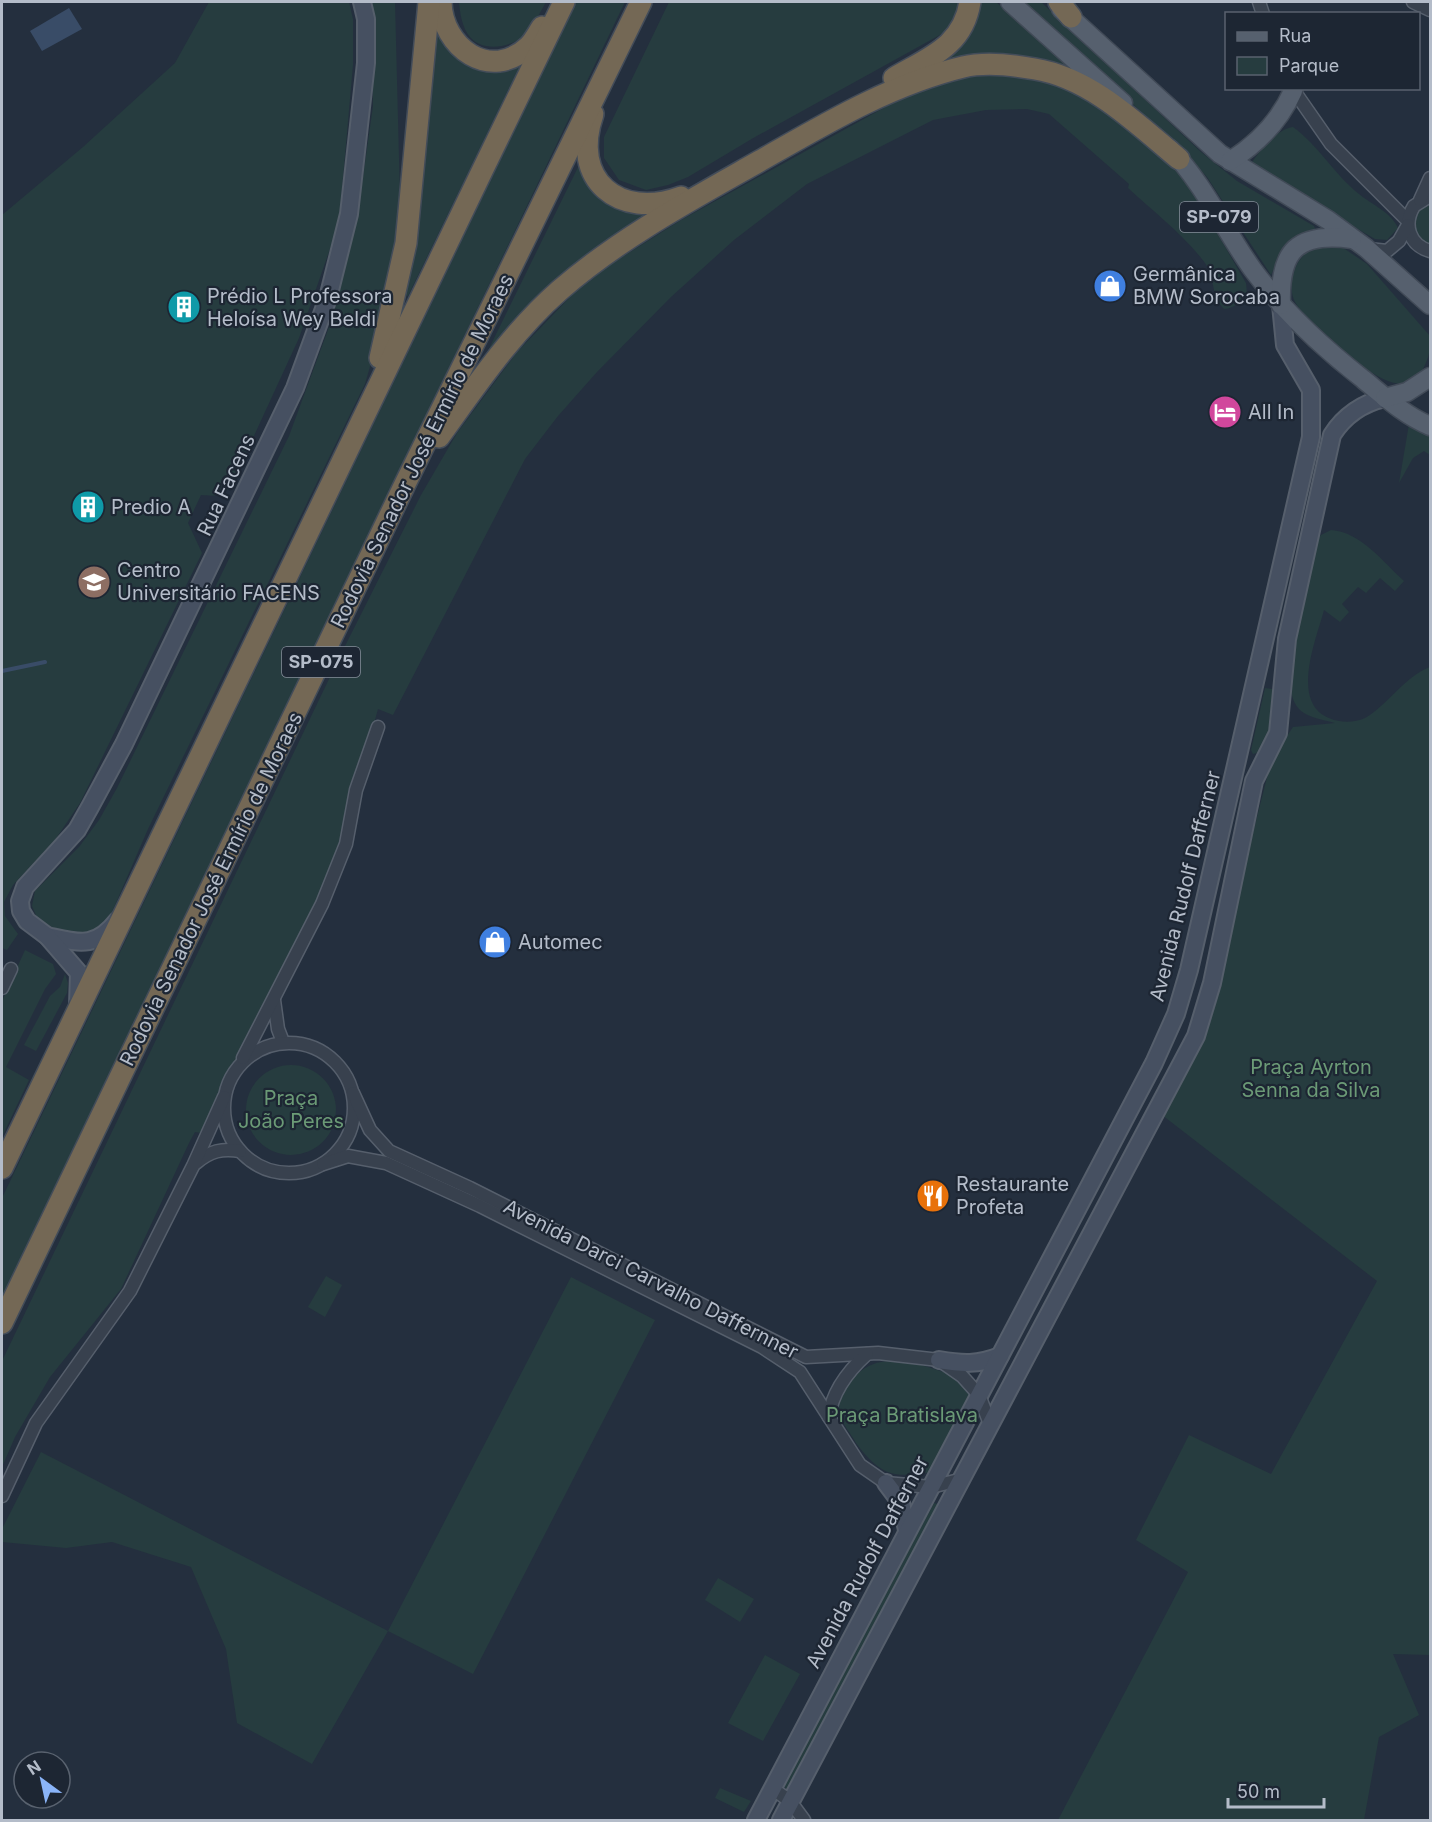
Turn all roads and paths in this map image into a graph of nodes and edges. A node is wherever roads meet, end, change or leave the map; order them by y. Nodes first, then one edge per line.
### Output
1 (362, 2) edge
2 (429, 2) edge
3 (441, 2) edge
4 (559, 2) edge
5 (564, 2) edge
6 (641, 2) edge
7 (970, 2) edge
8 (1011, 2) edge
9 (1054, 2) edge
10 (1413, 2) edge
11 (1065, 9) edge
12 (1431, 10) edge
13 (617, 51) junction
14 (1293, 90) edge
15 (1179, 159) junction
16 (1230, 160) junction
17 (1431, 178) edge
18 (1425, 198) edge
19 (1408, 223) junction
20 (1360, 244) junction
21 (1431, 251) edge
22 (1281, 305) junction
23 (1431, 305) edge
24 (1431, 377) edge
25 (1370, 385) junction
26 (1403, 393) junction
27 (1385, 398) junction
28 (1431, 426) edge
29 (357, 427) junction
30 (405, 483) junction
31 (1256, 681) junction
32 (1282, 696) junction
33 (378, 727) dead end
34 (1240, 748) junction
35 (1269, 753) junction
36 (134, 900) junction
37 (47, 936) junction
38 (11, 969) dead end
39 (2, 988) edge
40 (274, 1000) junction
41 (72, 1025) junction
42 (283, 1042) junction
43 (238, 1067) junction
44 (354, 1093) junction
45 (224, 1096) junction
46 (240, 1151) junction
47 (323, 1164) junction
48 (193, 1166) junction
49 (2, 1168) edge
50 (536, 1228) junction
51 (2, 1323) edge
52 (867, 1354) junction
53 (999, 1356) junction
54 (939, 1360) junction
55 (979, 1395) junction
56 (829, 1418) junction
57 (990, 1424) junction
58 (963, 1479) junction
59 (886, 1483) junction
60 (931, 1487) junction
61 (2, 1496) edge
62 (907, 1530) junction
63 (769, 1795) junction
64 (785, 1812) edge
65 (756, 1821) edge
66 (804, 1821) edge

1 - 37 main road, Rua Facens
2 - 29 highway
3 - 4 highway
5 - 29 highway, SP-075
6 - 13 highway, Rodovia Senador José Ermírio de Moraes / SP-075
7 - 13 highway
8 - 15 main road, SP-079
9 - 11 main road, SP-079
10 - 12 street
11 - 16 main road, SP-079
13 - 30 highway, Rodovia Senador José Ermírio de Moraes / SP-075
14 - 16 main road
14 - 19 street
15 - 22 main road, SP-079
15 - 30 highway
16 - 20 main road, SP-079
17 - 18 street
18 - 19 street
19 - 20 street
19 - 21 street
20 - 22 main road
20 - 23 main road, SP-079
22 - 25 main road, SP-079
22 - 31 main road, Avenida Rudolf Dafferner
24 - 26 main road
25 - 26 main road
25 - 27 main road, SP-079
26 - 27 main road
27 - 28 main road, SP-079
27 - 32 main road
29 - 36 highway, SP-075
30 - 51 highway, Rodovia Senador José Ermírio de Moraes / SP-075
31 - 32 main road
31 - 34 main road, Avenida Rudolf Dafferner
32 - 35 main road
33 - 40 street
34 - 35 main road
34 - 53 main road, Avenida Rudolf Dafferner
35 - 57 main road
36 - 37 main road, Rua Facens
36 - 41 highway, SP-075
37 - 41 main road, Rua Facens
38 - 39 street
40 - 42 street
40 - 43 street
41 - 49 highway, SP-075
42 - 43 street
42 - 44 street
43 - 45 street
44 - 47 street
44 - 50 street, Avenida Darci Carvalho Daffernner
45 - 46 street
45 - 48 street
46 - 47 street
46 - 48 street
47 - 50 street, Avenida Darci Carvalho Daffernner
48 - 61 street
50 - 52 street, Avenida Darci Carvalho Daffernner
50 - 56 street, Avenida Darci Carvalho Daffernner
52 - 54 street, Avenida Darci Carvalho Daffernner
52 - 56 street
53 - 54 main road
53 - 55 main road, Avenida Rudolf Dafferner
54 - 55 street, Avenida Darci Carvalho Daffernner
55 - 57 street
55 - 60 main road, Avenida Rudolf Dafferner
56 - 59 street, Avenida Darci Carvalho Daffernner
57 - 58 main road
58 - 60 street, Avenida Darci Carvalho Daffernner
58 - 64 main road
59 - 60 street, Avenida Darci Carvalho Daffernner
59 - 62 main road
60 - 62 main road, Avenida Rudolf Dafferner
62 - 63 main road, Avenida Rudolf Dafferner
63 - 64 street
63 - 64 street
63 - 65 main road, Avenida Rudolf Dafferner
64 - 66 street

